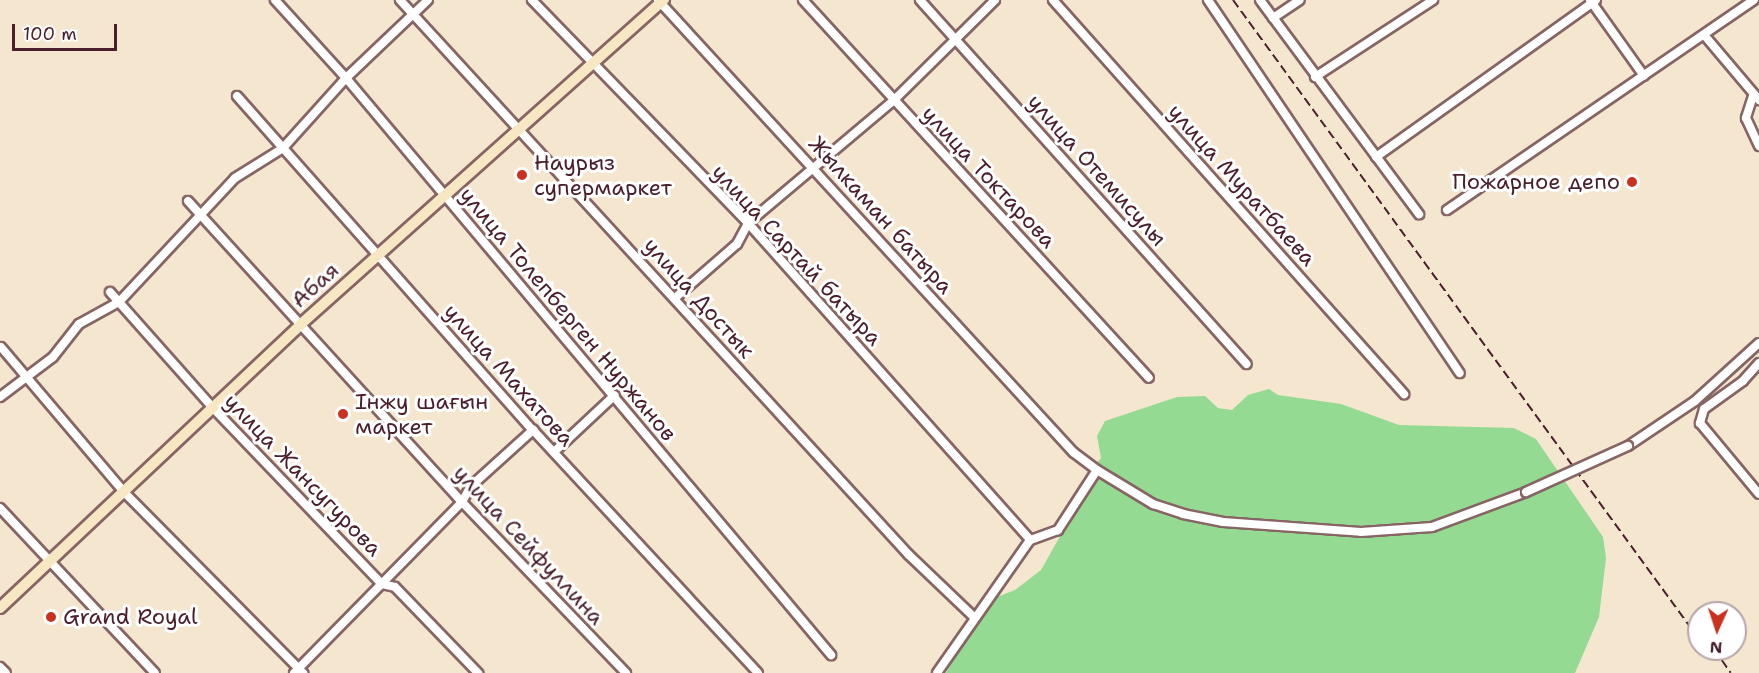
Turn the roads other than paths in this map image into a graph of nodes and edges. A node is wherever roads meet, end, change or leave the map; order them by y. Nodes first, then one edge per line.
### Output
1 (275, 0) edge
2 (400, 0) edge
3 (428, 0) edge
4 (532, 0) edge
5 (804, 0) edge
6 (920, 0) edge
7 (995, 0) edge
8 (1053, 0) edge
9 (1208, 0) edge
10 (1260, 0) edge
11 (1300, 0) edge
12 (1433, 0) edge
13 (1754, 0) edge
14 (661, 1) edge
15 (1593, 1) edge
16 (414, 13) junction
17 (1273, 18) junction
18 (1705, 36) junction
19 (955, 39) junction
20 (590, 64) junction
21 (1644, 76) junction
22 (1315, 77) junction
23 (346, 78) junction
24 (237, 96) dead end
25 (1756, 98) edge
26 (894, 100) junction
27 (520, 128) junction
28 (1759, 146) edge
29 (283, 148) junction
30 (1376, 158) junction
31 (815, 168) junction
32 (444, 196) junction
33 (188, 201) dead end
34 (1447, 210) dead end
35 (1419, 214) dead end
36 (202, 216) junction
37 (748, 223) junction
38 (378, 256) junction
39 (110, 292) dead end
40 (675, 298) junction
41 (119, 302) junction
42 (301, 324) junction
43 (1759, 343) edge
44 (1, 347) edge
45 (1759, 363) edge
46 (1247, 364) dead end
47 (1460, 373) dead end
48 (26, 377) junction
49 (1149, 378) dead end
50 (1404, 394) dead end
51 (615, 395) junction
52 (0, 397) edge
53 (213, 408) junction
54 (533, 430) junction
55 (554, 452) junction
56 (1097, 470) junction
57 (124, 492) junction
58 (1759, 494) edge
59 (462, 502) junction
60 (0, 508) edge
61 (1030, 540) junction
62 (49, 561) junction
63 (382, 584) junction
64 (0, 608) edge
65 (975, 618) junction
66 (831, 655) dead end
67 (0, 667) edge
68 (299, 672) edge
69 (6, 673) edge
70 (155, 673) edge
71 (478, 673) edge
72 (626, 673) edge
73 (758, 673) edge
74 (937, 673) edge

1 - 23 street, улица Толепберген Нуржанов
2 - 16 street, улица Достык
3 - 16 street
4 - 20 street, улица Сартай батыра
5 - 26 street, улица Токтарова
6 - 19 street, улица Отемисулы
7 - 19 street
8 - 50 street, улица Муратбаева
9 - 47 street
10 - 17 street
11 - 17 street
12 - 22 street
13 - 18 street
14 - 20 street, Абая
14 - 31 street, Жылкаман батыра
15 - 21 street
15 - 30 street
16 - 23 street
16 - 27 street, улица Достык
17 - 22 street
18 - 21 street
18 - 25 street
19 - 26 street
19 - 46 street, улица Отемисулы
20 - 27 street, Абая
20 - 37 street, улица Сартай батыра
21 - 34 street
22 - 30 street
23 - 29 street
23 - 32 street, улица Толепберген Нуржанов
24 - 29 street, улица Махатова
25 - 28 street
26 - 31 street
26 - 49 street, улица Токтарова
27 - 32 street, Абая
27 - 40 street, улица Достык
29 - 36 street
29 - 38 street, улица Махатова
30 - 35 street
31 - 37 street
31 - 56 street, Жылкаман батыра
32 - 38 street, Абая
32 - 51 street, улица Толепберген Нуржанов
33 - 36 street, улица Сейфуллина
36 - 41 street
36 - 42 street, улица Сейфуллина
37 - 40 street
37 - 61 street, улица Сартай батыра
38 - 42 street, Абая
38 - 54 street, улица Махатова
39 - 41 street, улица Жансугурова
40 - 65 street, улица Достык
41 - 48 street
41 - 53 street, улица Жансугурова
42 - 53 street, Абая
42 - 59 street, улица Сейфуллина
43 - 56 street, Жылкаман батыра, bridge
44 - 48 street
45 - 58 street
48 - 52 street
48 - 57 street
51 - 55 street
51 - 66 street, улица Толепберген Нуржанов
53 - 57 street, Абая
53 - 63 street, улица Жансугурова
54 - 55 street, улица Махатова
54 - 59 street
55 - 73 street, улица Махатова
56 - 61 street
57 - 62 street, Абая
57 - 68 street
59 - 63 street
59 - 72 street, улица Сейфуллина
60 - 62 street
61 - 65 street
62 - 64 street, Абая
62 - 70 street
63 - 68 street
63 - 71 street, улица Жансугурова
65 - 74 street
67 - 69 street

